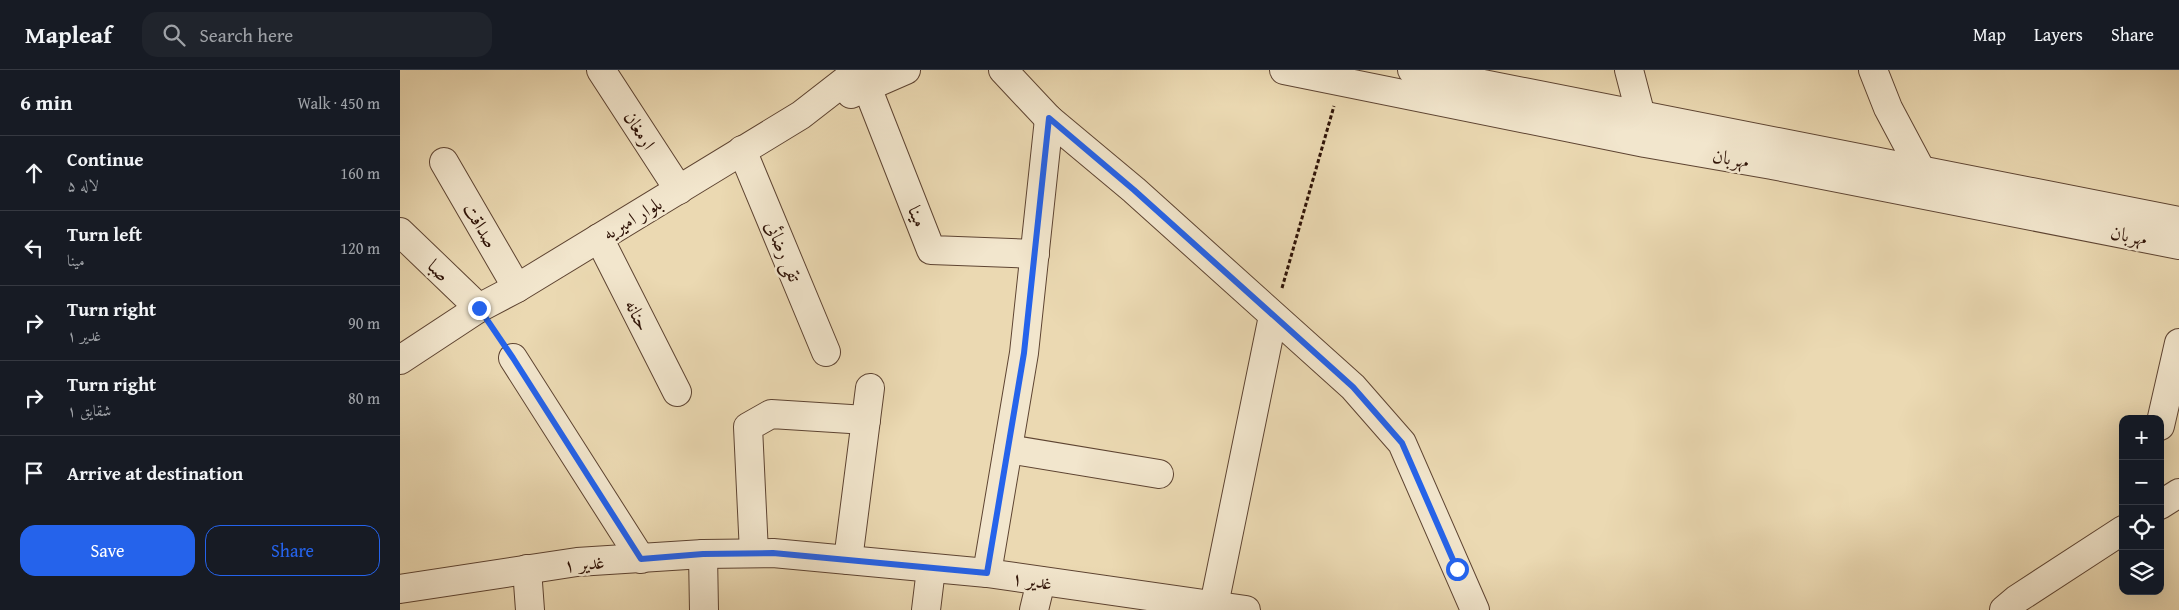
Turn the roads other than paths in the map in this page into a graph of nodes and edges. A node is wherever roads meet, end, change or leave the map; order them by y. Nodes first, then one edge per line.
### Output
1 (601, 70) edge
2 (906, 70) edge
3 (1003, 70) edge
4 (1284, 70) edge
5 (1412, 70) edge
6 (1629, 70) edge
7 (1873, 70) edge
8 (858, 76) edge
9 (1641, 116) junction
10 (1049, 118) junction
11 (742, 150) junction
12 (1773, 153) junction
13 (444, 162) dead end
14 (1922, 170) junction
15 (679, 190) junction
16 (2179, 222) edge
17 (400, 232) edge
18 (599, 238) junction
19 (2179, 245) edge
20 (1035, 254) junction
21 (517, 288) junction
22 (479, 308) junction
23 (1273, 316) junction
24 (2179, 342) edge
25 (826, 352) dead end
26 (513, 358) dead end
27 (400, 360) edge
28 (870, 388) dead end
29 (677, 392) dead end
30 (2162, 415) edge
31 (866, 420) junction
32 (1008, 449) junction
33 (1160, 474) dead end
34 (2179, 493) edge
35 (2161, 505) edge
36 (2119, 533) edge
37 (754, 553) junction
38 (703, 554) junction
39 (641, 559) junction
40 (848, 560) junction
41 (527, 569) junction
42 (931, 569) junction
43 (987, 573) junction
44 (1041, 581) junction
45 (400, 588) edge
46 (2016, 606) edge
47 (1214, 608) edge
48 (530, 610) edge
49 (704, 610) edge
50 (926, 610) edge
51 (1034, 610) edge
52 (1246, 610) edge
53 (1475, 610) edge

1 - 15 street, ارمغان
2 - 8 street, بلوار امیریه
3 - 10 street
4 - 12 street, مهربان
5 - 9 street, مهربان
6 - 9 street
7 - 14 street
8 - 11 street, بلوار امیریه
8 - 20 street, مینا
9 - 12 street, مهربان
10 - 20 street
10 - 23 street
11 - 15 street, بلوار امیریه
11 - 25 street, تقی رضائی
12 - 14 street, مهربان
12 - 19 street, مهربان
13 - 21 street, صداقت
14 - 16 street, مهربان
15 - 18 street, بلوار امیریه
17 - 22 street, صبا
18 - 21 street, بلوار امیریه
18 - 29 street, حنانه
20 - 32 street
21 - 22 street, بلوار امیریه
22 - 27 street, بلوار امیریه
23 - 47 street
23 - 53 street
24 - 30 street
26 - 39 street
28 - 31 street
31 - 37 street
31 - 40 street
32 - 33 street
32 - 43 street
34 - 35 street
36 - 46 street
37 - 38 street, غدیر ۱
37 - 40 street, غدیر ۱
38 - 39 street, غدیر ۱
38 - 49 street
39 - 41 street, غدیر ۱
40 - 42 street, غدیر ۱
41 - 45 street, غدیر ۱
41 - 48 street
42 - 43 street, غدیر ۱
42 - 50 street
43 - 44 street, غدیر ۱
44 - 47 street, غدیر ۱
44 - 51 street
47 - 52 street, غدیر ۱

